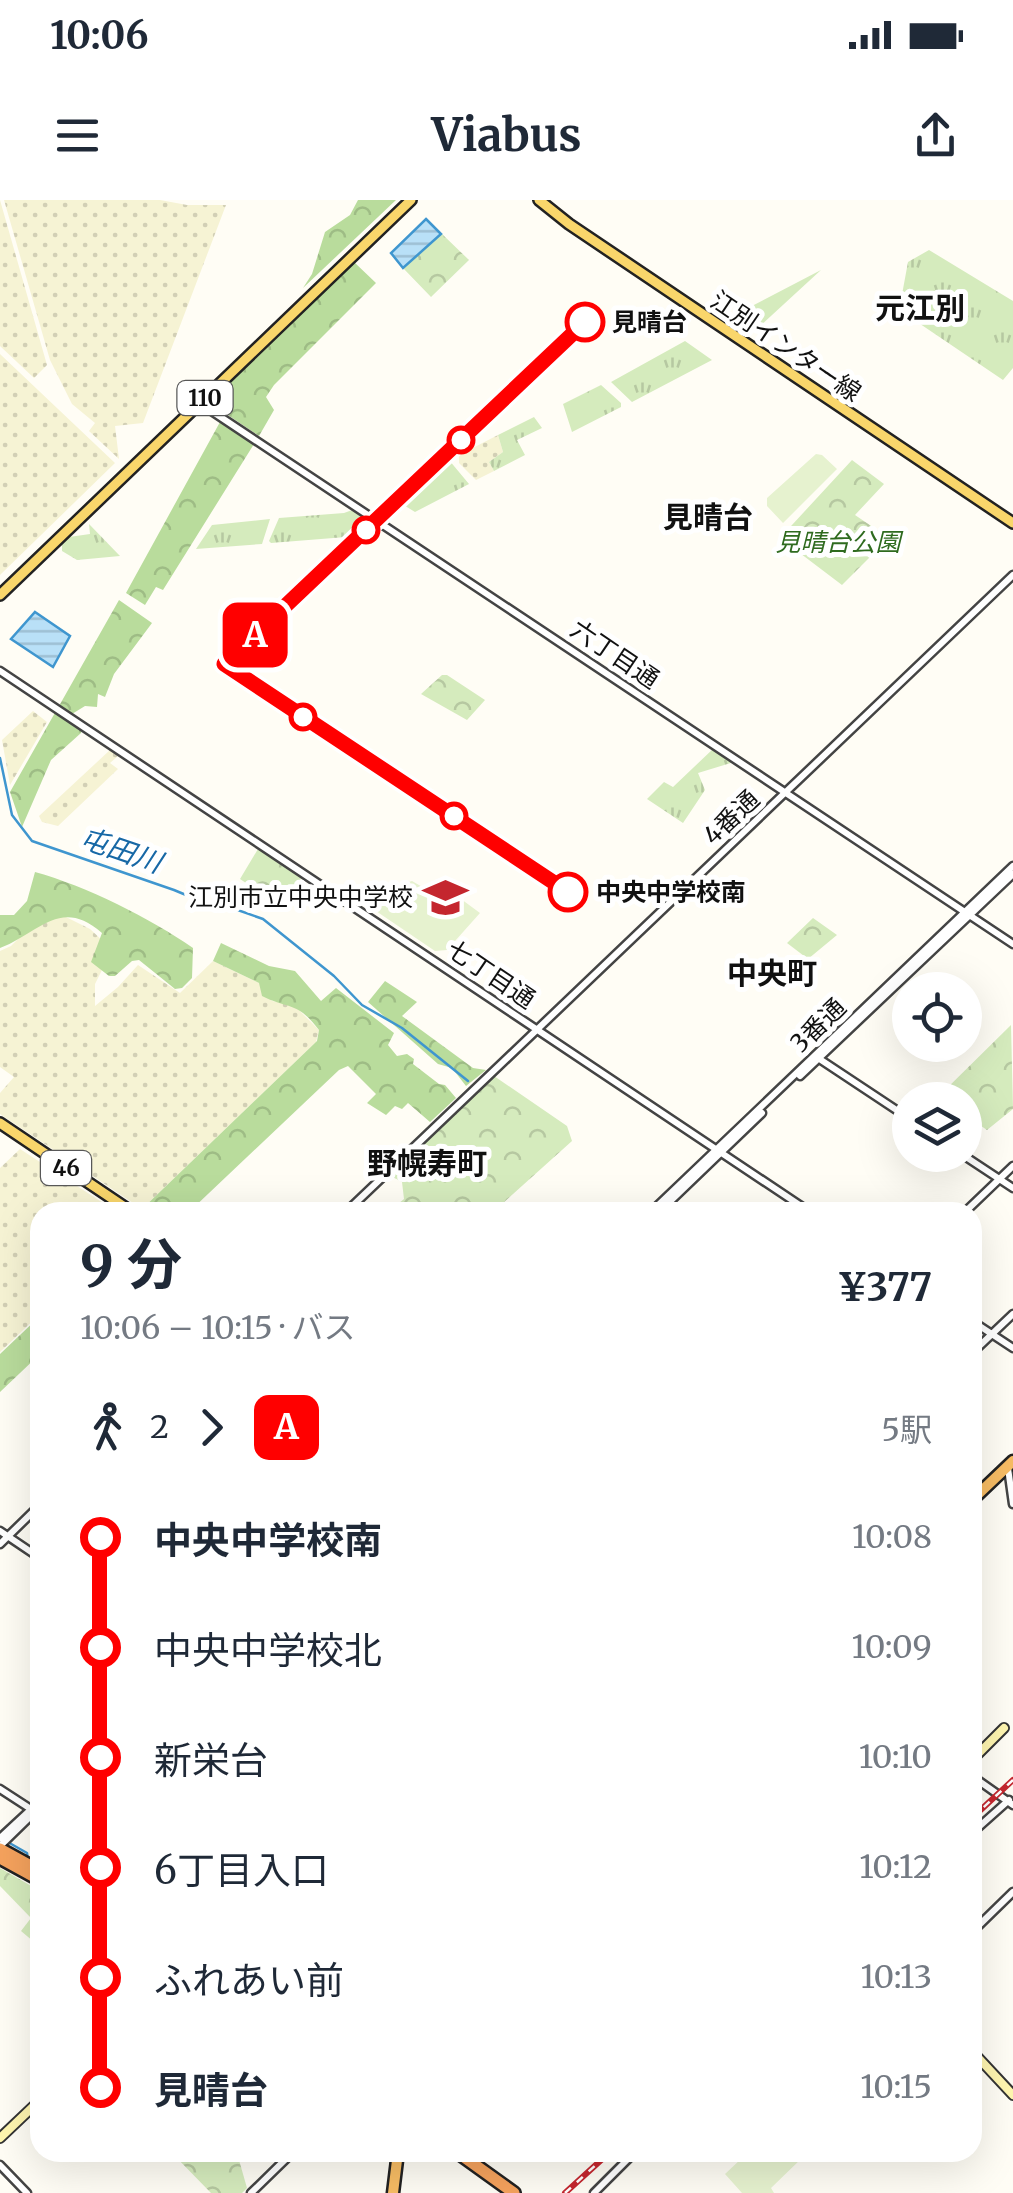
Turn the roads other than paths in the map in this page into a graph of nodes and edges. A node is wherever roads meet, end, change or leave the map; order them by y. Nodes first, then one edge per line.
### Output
1 (402, 200) edge
2 (411, 200) edge
3 (539, 200) edge
4 (198, 401) junction
5 (1013, 523) edge
6 (1013, 575) edge
7 (0, 588) edge
8 (0, 596) edge
9 (0, 671) edge
10 (786, 792) junction
11 (1013, 866) edge
12 (1013, 874) edge
13 (968, 913) junction
14 (1013, 944) edge
15 (538, 1029) junction
16 (816, 1057) junction
17 (892, 1108) edge
18 (0, 1124) edge
19 (719, 1152) junction
20 (1013, 1166) edge
21 (982, 1167) edge
22 (1000, 1179) junction
23 (1013, 1188) edge
24 (117, 1202) edge
25 (356, 1202) edge
26 (662, 1202) edge
27 (669, 1202) edge
28 (795, 1202) edge
29 (976, 1202) edge
30 (1013, 1314) edge
31 (982, 1328) edge
32 (992, 1334) junction
33 (982, 1344) edge
34 (1013, 1348) edge
35 (1010, 1464) edge
36 (982, 1491) edge
37 (1013, 1504) edge
38 (30, 1513) edge
39 (4, 1534) edge
40 (0, 1544) edge
41 (30, 1551) edge
42 (1013, 1720) edge
43 (1004, 1728) joint
44 (982, 1750) edge
45 (982, 1783) edge
46 (0, 1789) edge
47 (1011, 1803) edge
48 (30, 1805) edge
49 (30, 1815) edge
50 (982, 1825) edge
51 (0, 1844) edge
52 (0, 1858) edge
53 (30, 1864) edge
54 (30, 1874) edge
55 (1013, 1892) edge
56 (982, 1922) edge
57 (982, 2062) edge
58 (1013, 2095) edge
59 (30, 2110) edge
60 (0, 2138) edge
61 (283, 2162) edge
62 (397, 2162) edge
63 (458, 2162) edge
64 (471, 2162) edge
65 (625, 2162) edge
66 (0, 2166) edge
67 (26, 2193) edge
68 (250, 2193) edge
69 (393, 2193) edge
70 (500, 2193) edge
71 (514, 2193) edge
72 (594, 2193) edge

1 - 4 main road, 110
2 - 4 main road, 110
3 - 5 main road, 江別インター線
4 - 7 main road, 110
4 - 8 main road, 110
4 - 10 street, 六丁目通
6 - 10 street, 4番通
9 - 15 street, 七丁目通
10 - 13 street, 六丁目通
10 - 15 street, 4番通
11 - 13 street, 3番通
12 - 13 street, 3番通
13 - 14 street, 六丁目通
13 - 16 street, 3番通
15 - 19 street, 七丁目通
15 - 25 street, 4番通
16 - 17 street
16 - 19 street, 3番通
18 - 24 main road, 46
19 - 26 street, 3番通
19 - 27 street, 3番通
19 - 28 street, 七丁目通
20 - 22 street
21 - 22 street
22 - 23 street
22 - 29 street
30 - 32 street
31 - 32 street
32 - 33 street
32 - 34 street
35 - 36 highway
35 - 37 street
38 - 39 street
39 - 40 street
39 - 41 street
42 - 43 street
43 - 44 main road
45 - 47 street
46 - 48 street
47 - 50 street
49 - 51 street
51 - 53 highway
52 - 54 highway
55 - 56 street
57 - 58 main road
59 - 60 main road
61 - 68 street
62 - 69 highway
63 - 70 highway
64 - 71 highway
65 - 72 street
66 - 67 street

